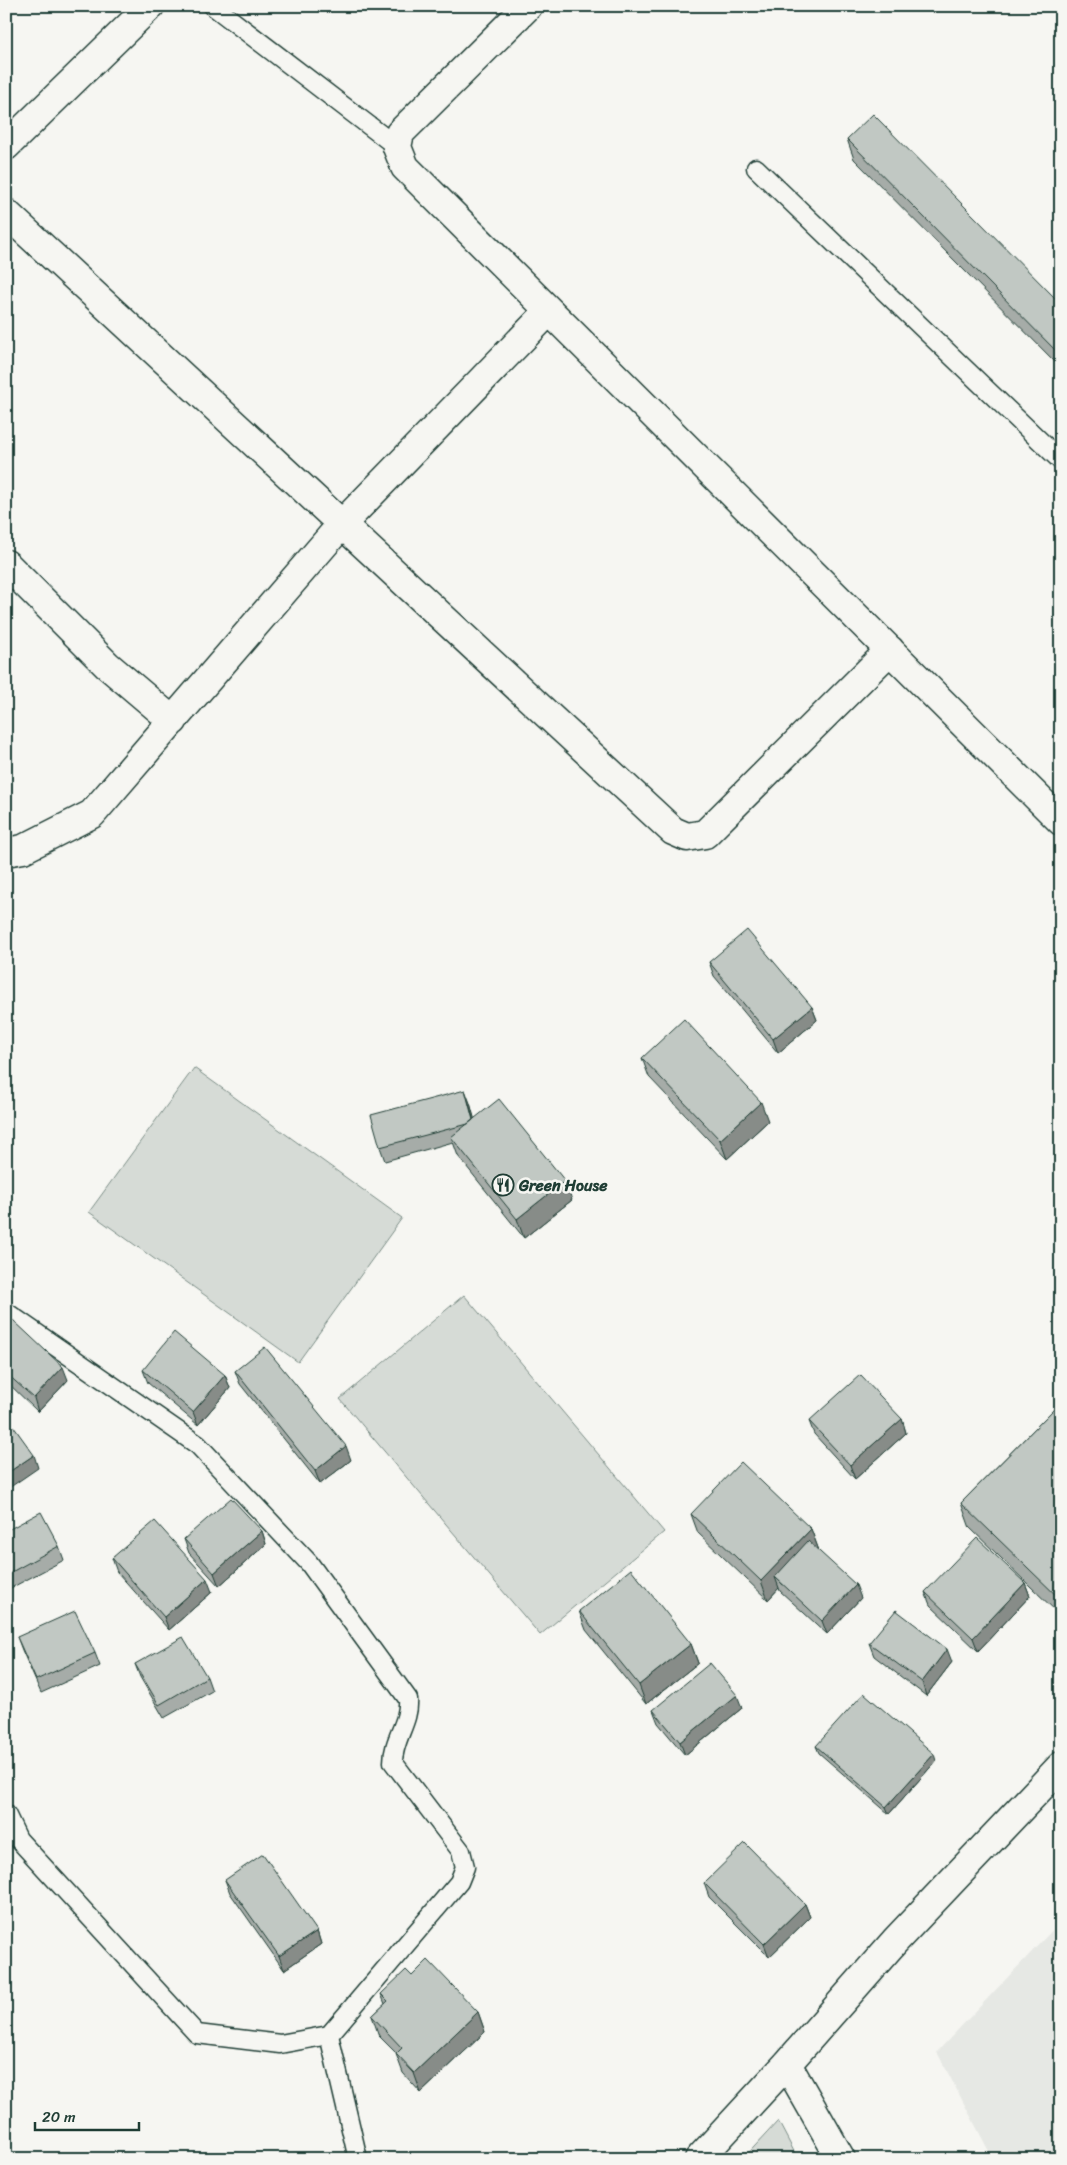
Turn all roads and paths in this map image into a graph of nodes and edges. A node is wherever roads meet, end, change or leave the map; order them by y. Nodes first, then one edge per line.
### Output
1 (150, 6) edge
2 (213, 6) edge
3 (528, 6) edge
4 (6, 146) edge
5 (397, 147) junction
6 (756, 168) dead end
7 (6, 213) edge
8 (548, 312) junction
9 (1061, 461) edge
10 (341, 526) junction
11 (6, 564) edge
12 (890, 650) junction
13 (172, 721) junction
14 (1061, 821) edge
15 (6, 852) edge
16 (6, 1312) edge
17 (1061, 1766) edge
18 (6, 1814) edge
19 (329, 2034) junction
20 (787, 2064) junction
21 (358, 2159) edge
22 (699, 2159) edge
23 (841, 2159) edge

1 - 4 street
2 - 5 lane
3 - 5 street
5 - 8 street
6 - 9 lane
7 - 10 street
8 - 10 street
8 - 12 street
10 - 12 street
10 - 13 street
11 - 13 street
12 - 14 street
13 - 15 street
16 - 19 lane
17 - 20 street
18 - 19 lane
19 - 21 lane
20 - 22 street
20 - 23 street

